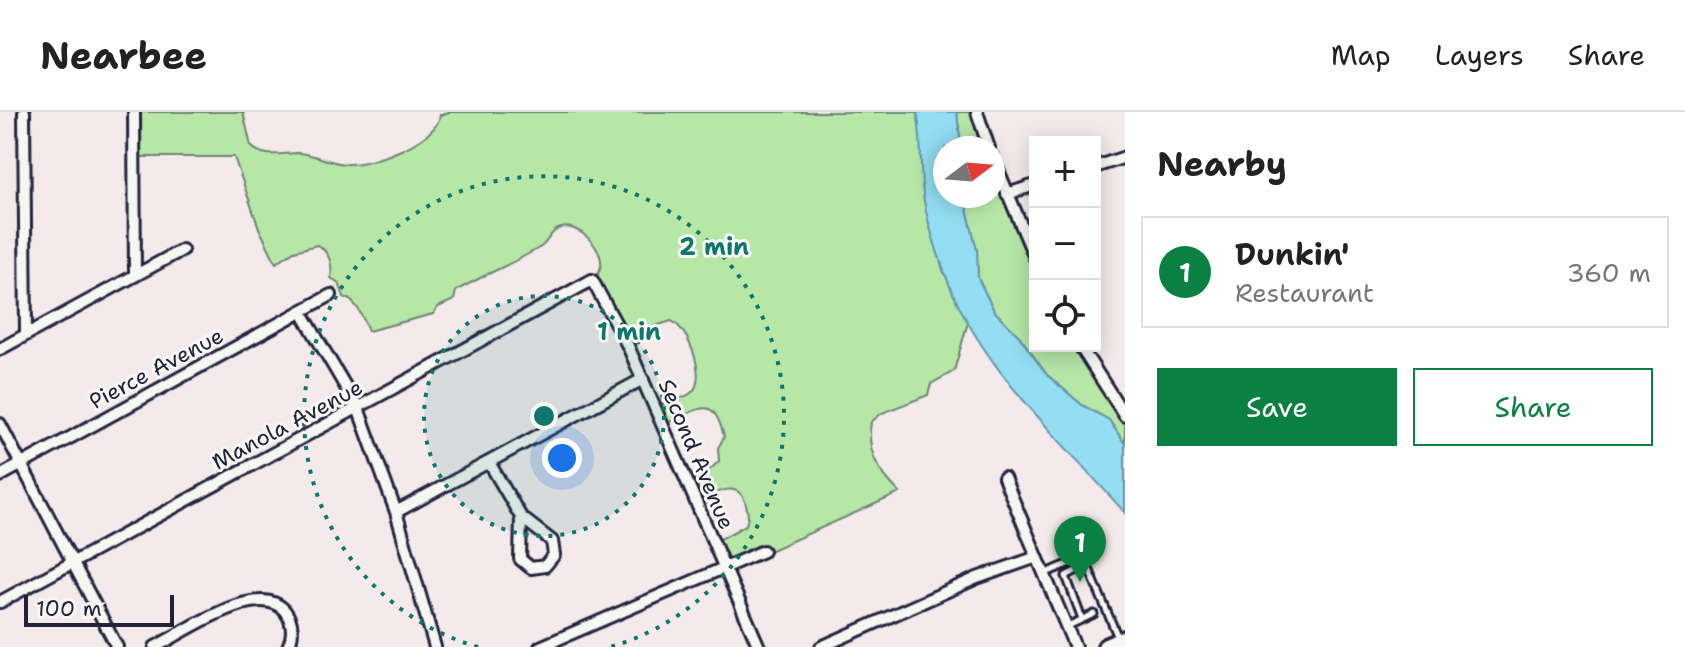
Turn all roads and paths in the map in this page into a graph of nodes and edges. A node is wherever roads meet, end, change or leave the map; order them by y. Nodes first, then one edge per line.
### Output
1 (24, 112) edge
2 (134, 112) edge
3 (977, 112) edge
4 (985, 136) edge
5 (1125, 157) edge
6 (1101, 165) edge
7 (1029, 187) edge
8 (1005, 189) edge
9 (1007, 194) junction
10 (1029, 244) edge
11 (182, 250) dead end
12 (135, 276) junction
13 (592, 280) joint
14 (331, 295) dead end
15 (301, 311) junction
16 (26, 335) junction
17 (0, 349) edge
18 (1084, 352) edge
19 (643, 379) junction
20 (358, 408) junction
21 (1125, 416) edge
22 (0, 424) edge
23 (22, 464) junction
24 (490, 464) junction
25 (0, 476) edge
26 (1004, 478) dead end
27 (396, 512) junction
28 (521, 517) junction
29 (763, 551) dead end
30 (1037, 557) junction
31 (75, 563) junction
32 (1087, 565) junction
33 (725, 568) junction
34 (1044, 574) junction
35 (0, 602) edge
36 (1094, 614) dead end
37 (1082, 619) junction
38 (1067, 626) junction
39 (1117, 642) edge
40 (117, 647) edge
41 (155, 647) edge
42 (288, 647) edge
43 (435, 647) edge
44 (540, 647) edge
45 (759, 647) edge
46 (821, 647) edge
47 (1075, 647) edge

1 - 16 street
2 - 12 street
3 - 4 street
5 - 6 street
7 - 9 street
8 - 9 street
9 - 10 street
11 - 12 street
12 - 16 street
13 - 19 street, Second Avenue
13 - 20 street, Manola Avenue
14 - 15 street, Pierce Avenue
15 - 20 street
15 - 23 street, Pierce Avenue
16 - 17 street
18 - 21 street
19 - 24 street
19 - 33 street, Second Avenue
20 - 27 street
20 - 31 street, Manola Avenue
22 - 23 street
23 - 25 street, Pierce Avenue
23 - 31 street
24 - 27 street
24 - 28 street
26 - 30 street
27 - 43 street
28 - 28 street
29 - 33 street
30 - 34 street
30 - 46 street
31 - 35 street, Manola Avenue
31 - 40 street
32 - 34 lane
32 - 37 lane
32 - 39 lane
33 - 44 street
33 - 45 street, Second Avenue
34 - 38 street
36 - 37 lane
37 - 38 lane
38 - 47 street
41 - 42 street

